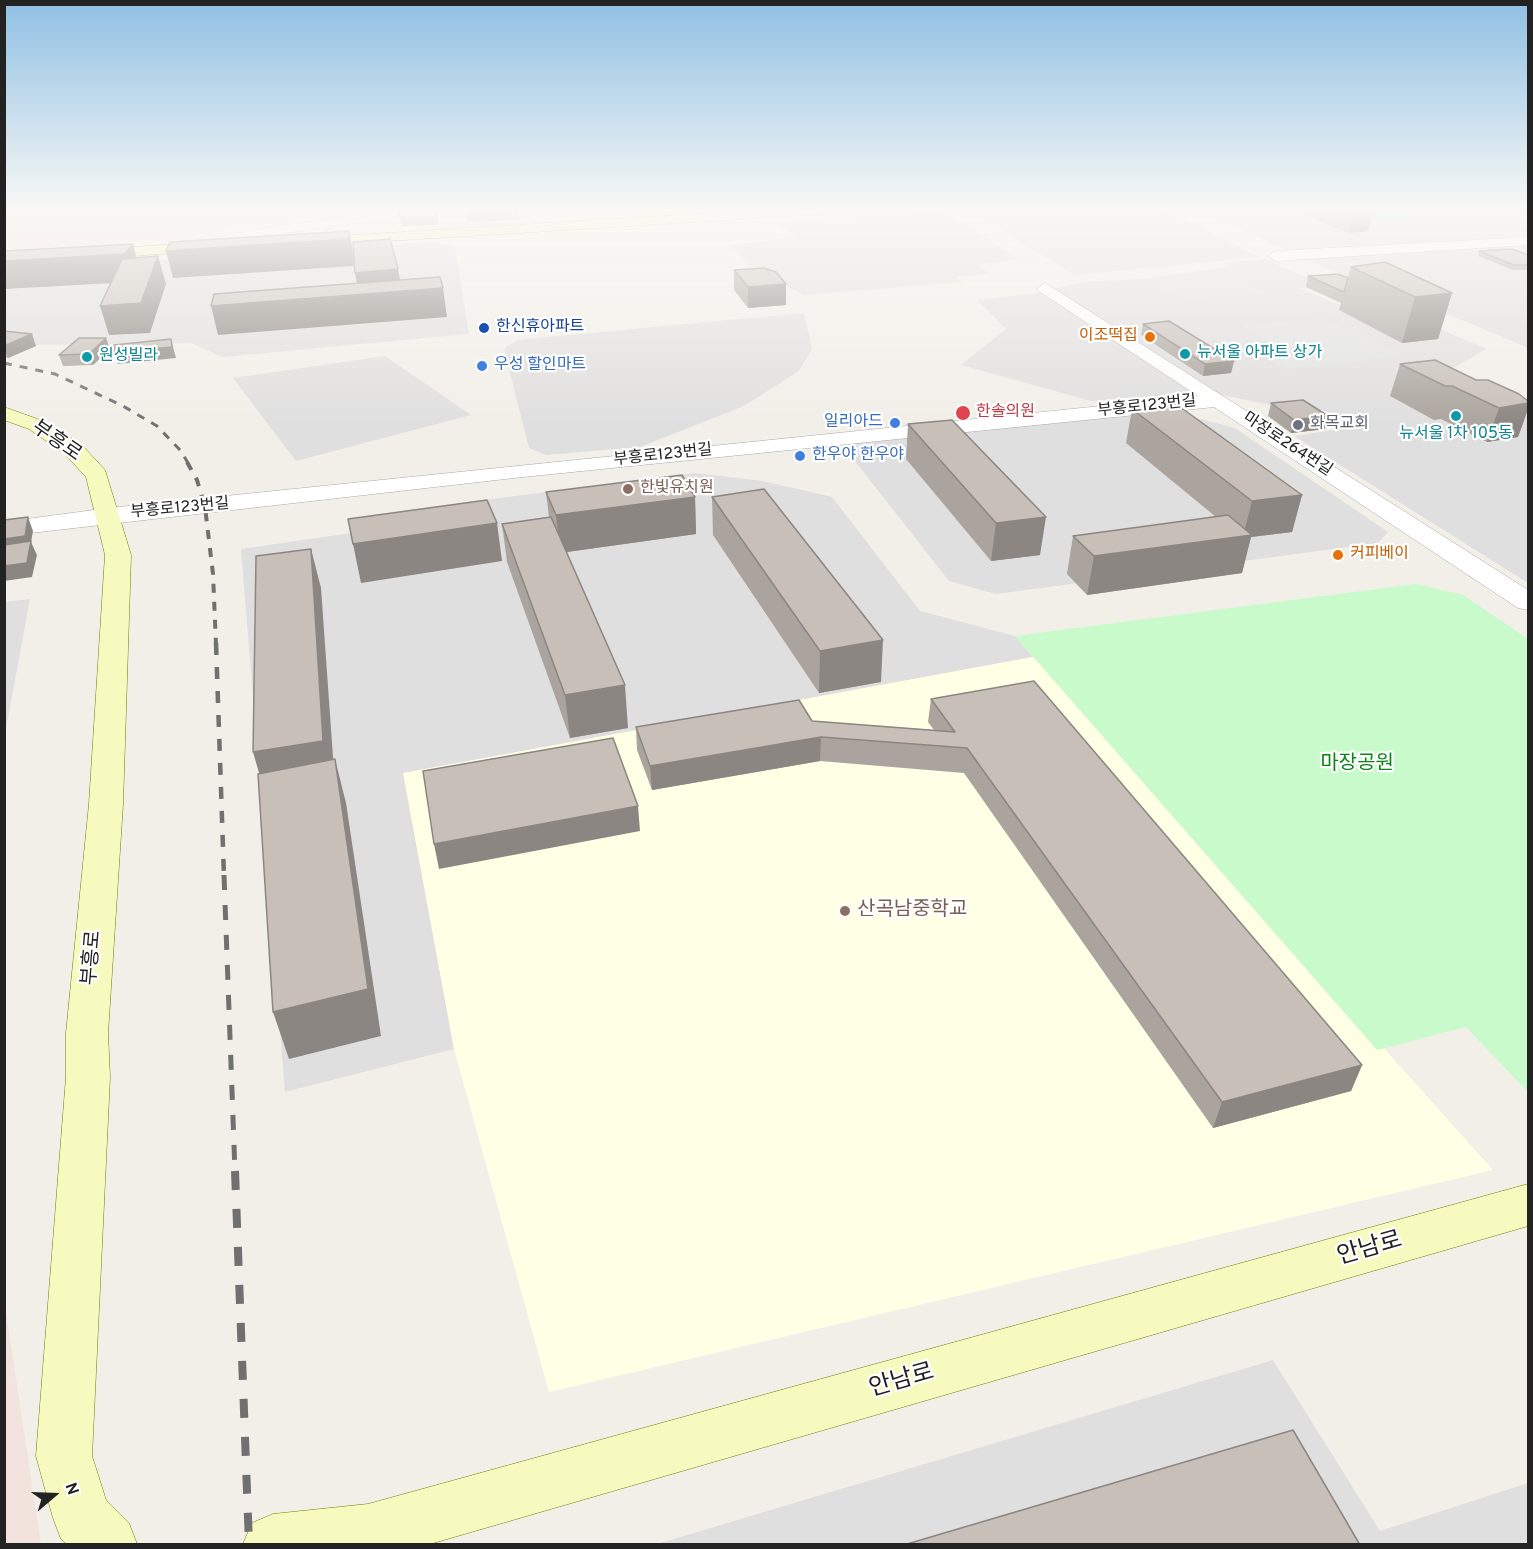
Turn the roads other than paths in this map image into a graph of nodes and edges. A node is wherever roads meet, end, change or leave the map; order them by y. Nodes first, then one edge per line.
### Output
1 (1046, 288) dead end
2 (1218, 400) junction
3 (4, 413) edge
4 (109, 515) junction
5 (4, 529) edge
6 (1528, 602) edge
7 (1528, 1205) edge
8 (108, 1545) edge
9 (273, 1545) edge

1 - 2 street, 마장로264번길
2 - 4 street, 부흥로123번길
2 - 6 street, 마장로264번길
3 - 4 main road, 부흥로
4 - 5 street, 부흥로123번길
4 - 8 main road, 부흥로
7 - 9 main road, 안남로

